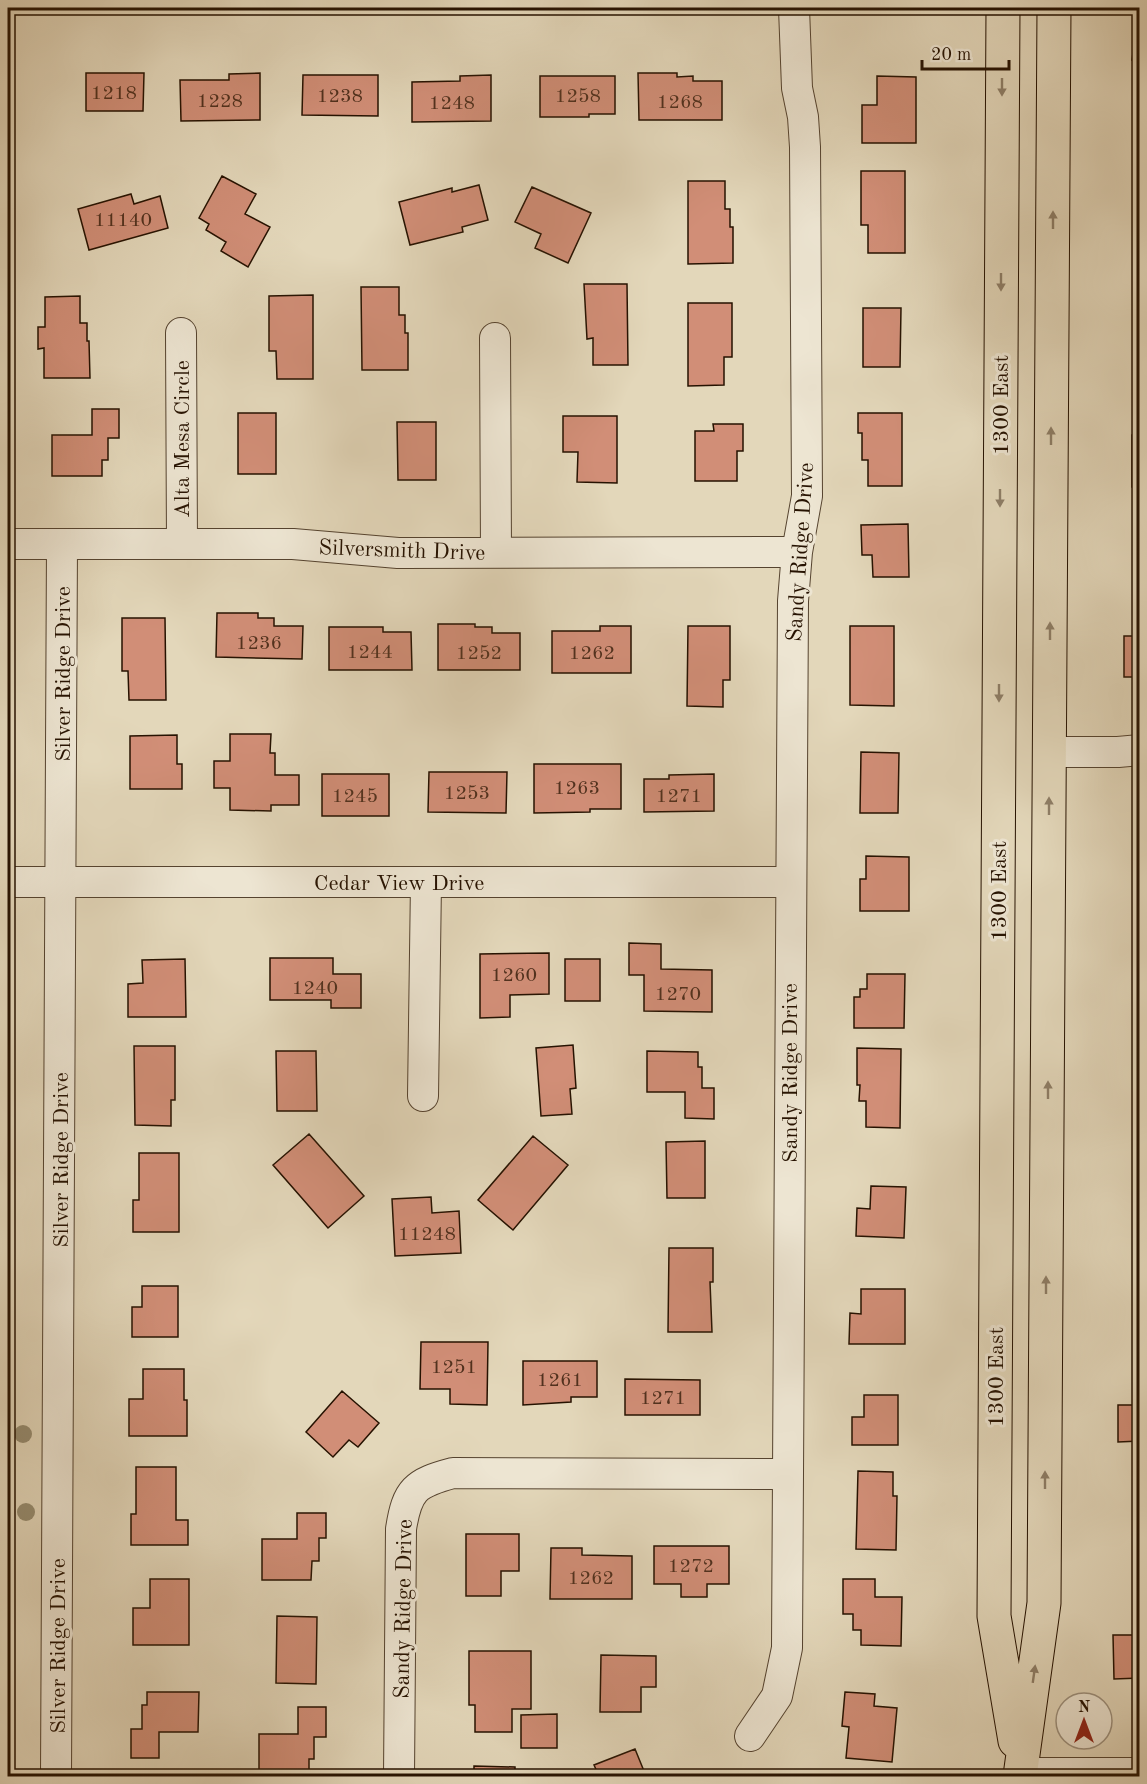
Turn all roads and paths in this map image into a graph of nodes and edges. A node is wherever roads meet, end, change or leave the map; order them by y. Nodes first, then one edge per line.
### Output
1 (794, 8) edge
2 (1003, 8) edge
3 (1054, 8) edge
4 (181, 333) dead end
5 (495, 338) dead end
6 (8, 544) edge
7 (63, 544) junction
8 (182, 544) junction
9 (496, 552) junction
10 (796, 552) junction
11 (1140, 750) edge
12 (1050, 752) junction
13 (8, 882) edge
14 (61, 882) junction
15 (426, 882) junction
16 (790, 882) junction
17 (423, 1096) dead end
18 (787, 1474) junction
19 (750, 1736) dead end
20 (1140, 1773) edge
21 (1020, 1775) edge
22 (56, 1776) edge
23 (399, 1776) edge

1 - 10 street, Sandy Ridge Drive
2 -> 21 main road, 1300 East
12 -> 3 main road
4 - 8 street, Alta Mesa Circle
5 - 9 street
6 - 7 street, Silversmith Drive
7 - 8 street, Silversmith Drive
7 - 14 street, Silver Ridge Drive
8 - 9 street, Silversmith Drive
9 - 10 street, Silversmith Drive
10 - 16 street, Sandy Ridge Drive
11 - 12 street
21 -> 12 main road
13 - 14 street, Cedar View Drive
14 - 15 street, Cedar View Drive
14 - 22 street, Silver Ridge Drive
15 - 16 street, Cedar View Drive
15 - 17 street
16 - 18 street, Sandy Ridge Drive
18 - 19 street
18 - 23 street, Sandy Ridge Drive
20 - 21 street

